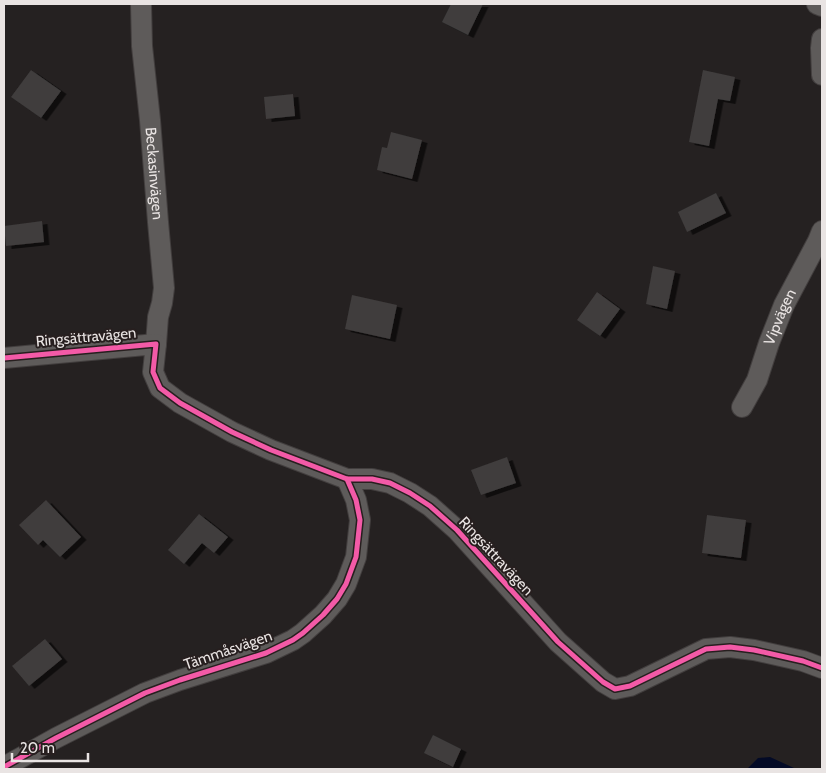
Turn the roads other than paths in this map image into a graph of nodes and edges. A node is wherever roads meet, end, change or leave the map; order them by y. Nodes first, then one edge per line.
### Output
1 (141, 4) edge
2 (817, 4) edge
3 (822, 6) edge
4 (822, 39) edge
5 (822, 75) edge
6 (822, 231) edge
7 (156, 344) junction
8 (4, 358) edge
9 (742, 407) dead end
10 (347, 479) junction
11 (822, 668) edge
12 (4, 767) edge

1 - 7 street, Beckasinvägen
2 - 3 street
4 - 5 street
6 - 9 street, Vipvägen
7 - 8 street, Ringsättravägen
7 - 10 street, Ringsättravägen
10 - 11 street, Ringsättravägen
10 - 12 street, Tämmåsvägen

